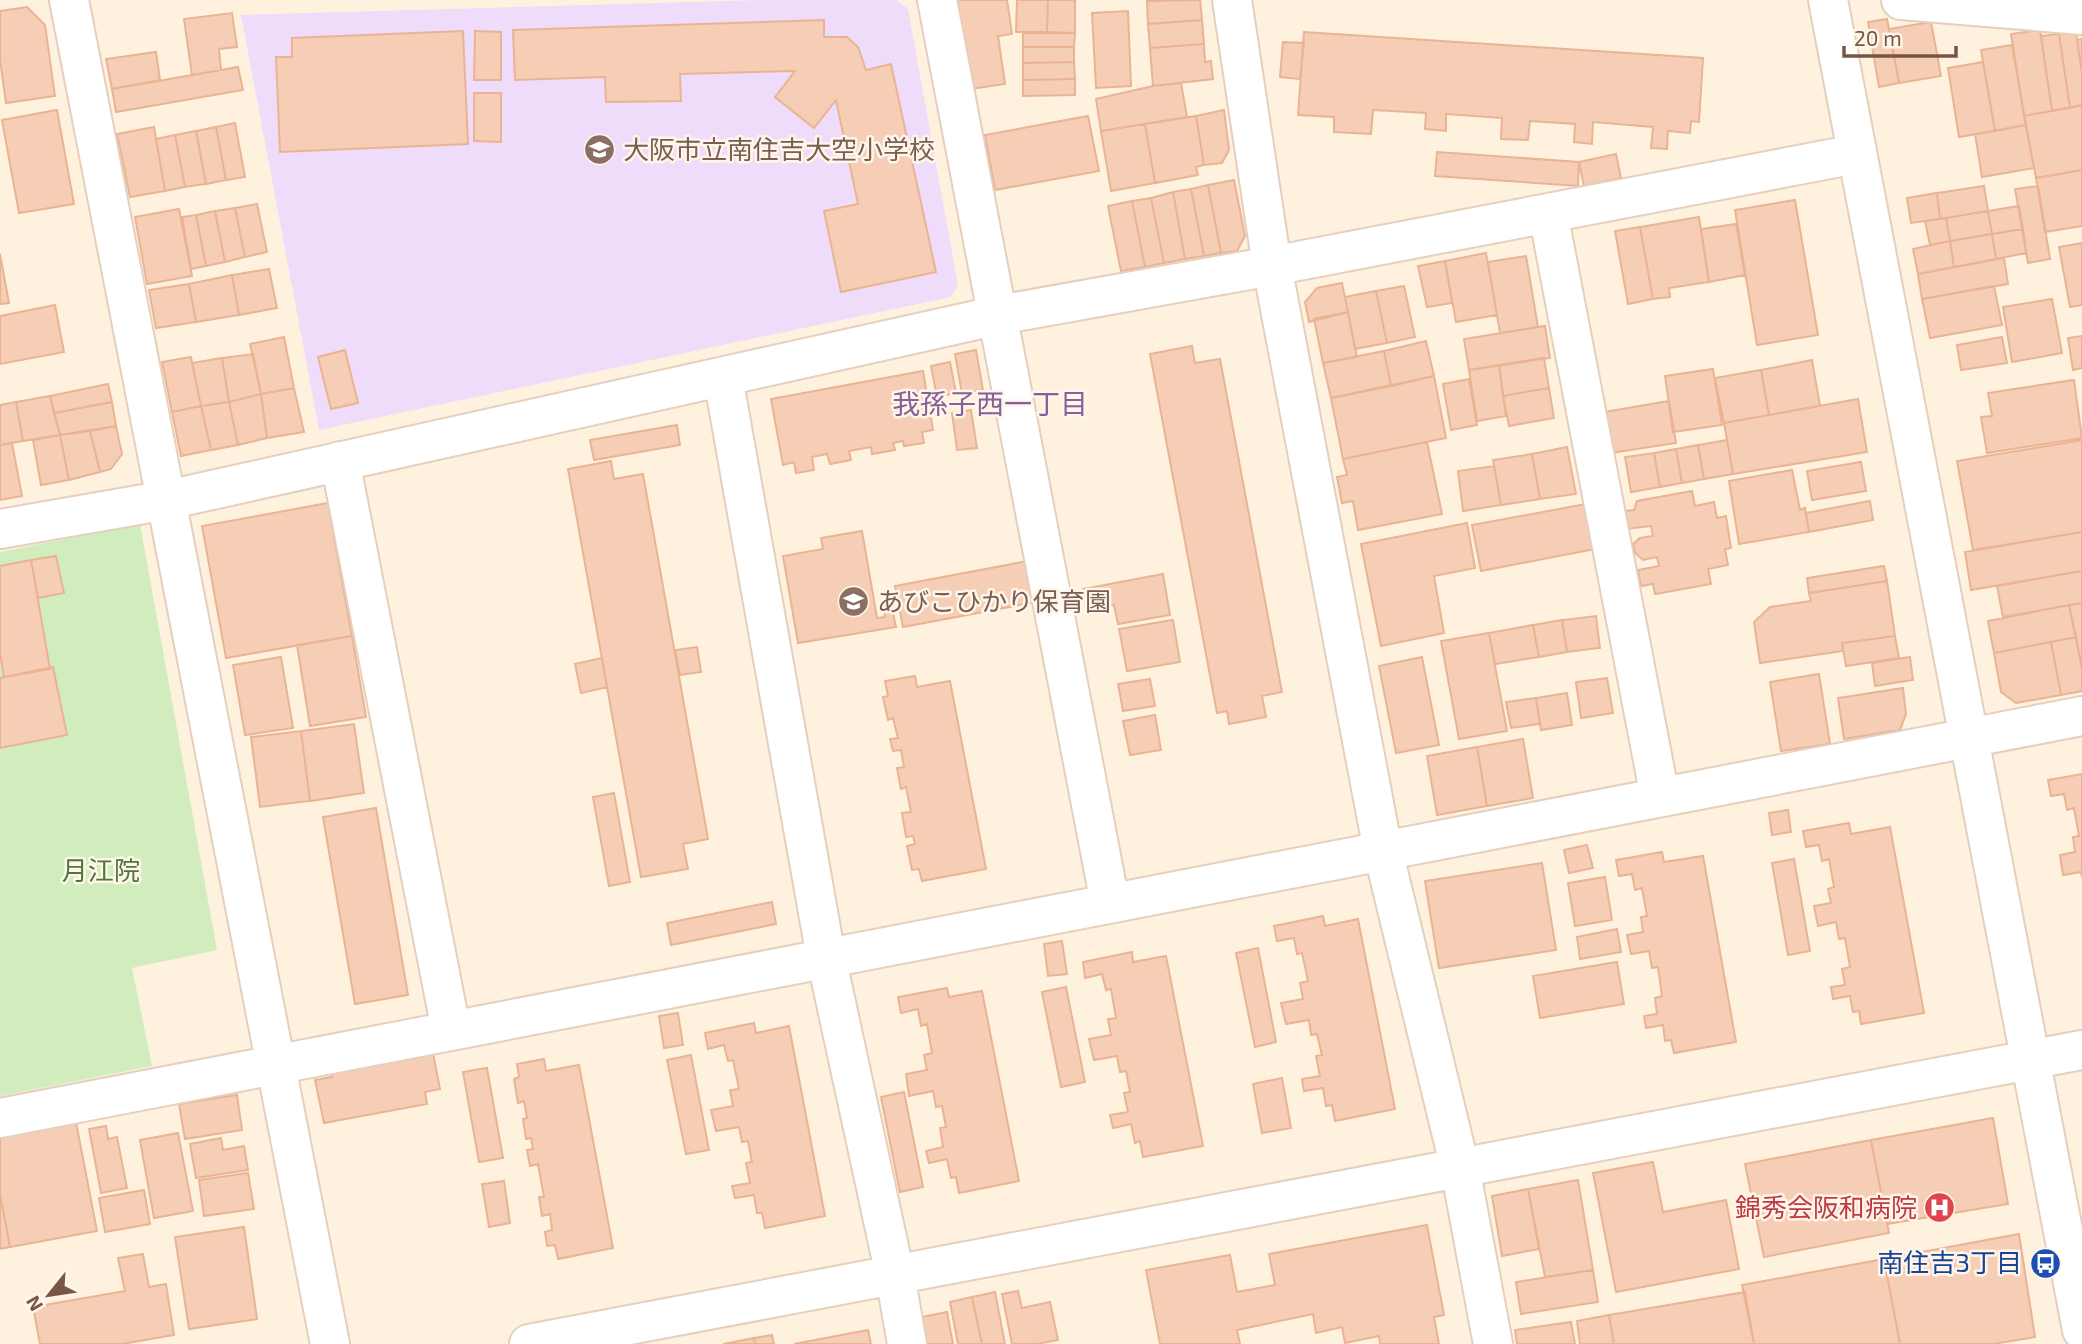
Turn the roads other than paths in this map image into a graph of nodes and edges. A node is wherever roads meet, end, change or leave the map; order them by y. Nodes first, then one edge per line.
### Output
1 (69, 0) edge
2 (937, 0) edge
3 (1232, 0) edge
4 (1828, 0) edge
5 (1901, 0) edge
6 (2082, 15) edge
7 (1856, 154) junction
8 (1548, 213) junction
9 (1272, 266) junction
10 (999, 315) junction
11 (723, 377) junction
12 (340, 461) junction
13 (167, 500) junction
14 (0, 528) edge
15 (2082, 716) edge
16 (1969, 738) junction
17 (1660, 797) junction
18 (1383, 851) junction
19 (1110, 903) junction
20 (826, 957) junction
21 (452, 1030) junction
22 (2082, 1050) edge
23 (2032, 1060) junction
24 (277, 1065) junction
25 (0, 1118) edge
26 (1460, 1168) junction
27 (895, 1275) junction
28 (2082, 1330) edge
29 (330, 1344) edge
30 (529, 1344) edge
31 (907, 1344) edge
32 (1493, 1344) edge

1 - 13 street
2 - 10 street
3 - 9 street
4 - 7 street
5 - 6 street
7 - 8 street
7 - 16 street
8 - 9 street
8 - 17 street
9 - 10 street
9 - 18 street
10 - 11 street
10 - 19 street
11 - 12 street
11 - 20 street
12 - 13 street
12 - 21 street
13 - 14 street
13 - 24 street
15 - 16 street
16 - 17 street
16 - 23 street
17 - 18 street
18 - 19 street
18 - 26 street
19 - 20 street
20 - 21 street
20 - 27 street
21 - 24 street
22 - 23 street
23 - 26 street
23 - 28 street
24 - 25 street
24 - 29 street
26 - 27 street
26 - 32 street
27 - 30 street
27 - 31 street

